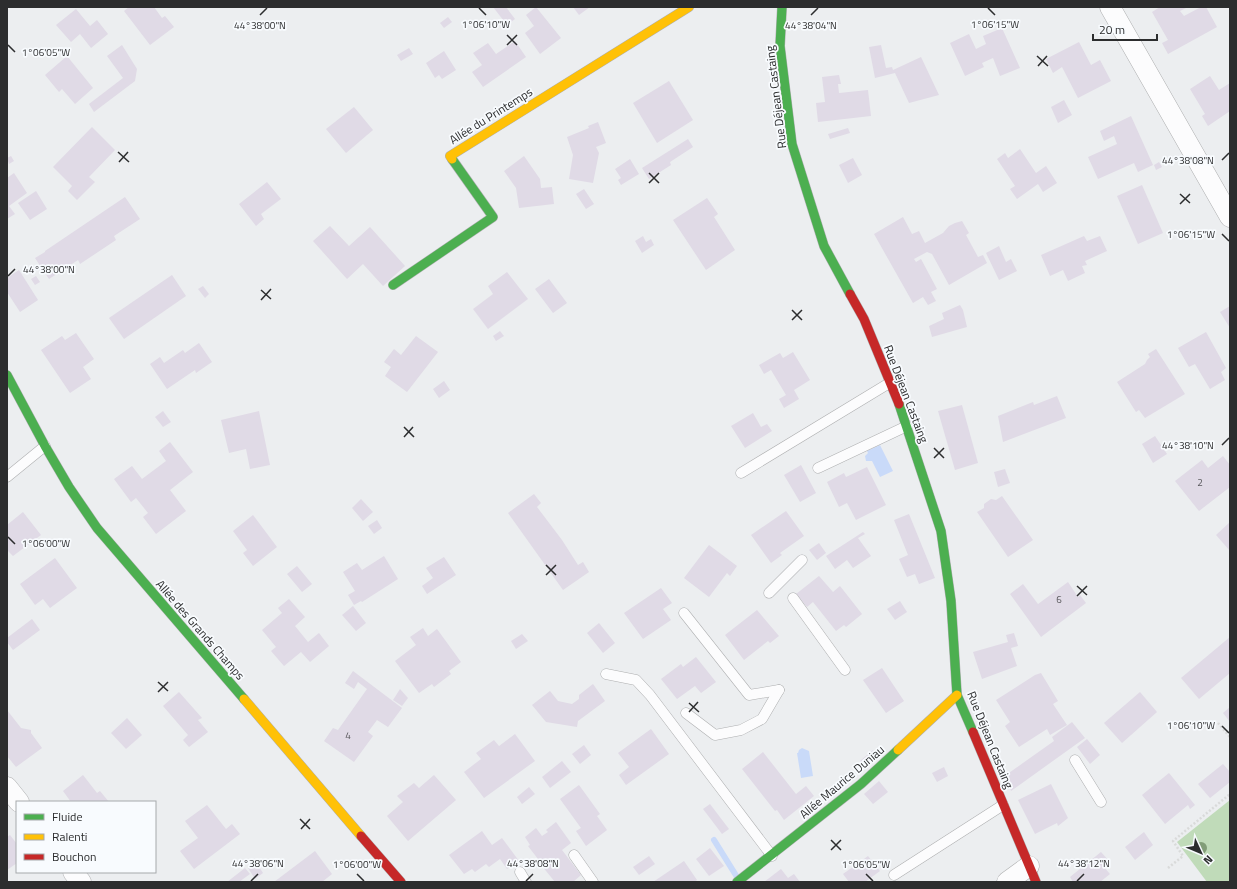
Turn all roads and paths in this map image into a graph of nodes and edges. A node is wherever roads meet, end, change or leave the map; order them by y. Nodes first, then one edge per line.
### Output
1 (689, 7) edge
2 (782, 7) edge
3 (1110, 7) edge
4 (1230, 217) edge
5 (393, 285) dead end
6 (7, 375) edge
7 (891, 382) junction
8 (907, 426) junction
9 (45, 446) junction
10 (818, 468) dead end
11 (741, 473) dead end
12 (7, 477) edge
13 (802, 560) dead end
14 (769, 593) dead end
15 (793, 598) dead end
16 (684, 613) dead end
17 (846, 670) dead end
18 (606, 674) dead end
19 (957, 695) junction
20 (686, 713) dead end
21 (1218, 723) dead end
22 (1230, 738) edge
23 (1075, 760) dead end
24 (7, 787) edge
25 (1230, 794) edge
26 (18, 801) edge
27 (1101, 802) dead end
28 (1003, 805) junction
29 (574, 855) dead end
30 (772, 856) junction
31 (1168, 868) dead end
32 (520, 872) dead end
33 (74, 873) edge
34 (1032, 874) edge
35 (894, 876) dead end
36 (81, 882) edge
37 (401, 882) edge
38 (526, 882) edge
39 (593, 882) edge
40 (737, 882) edge
41 (1008, 882) edge

1 - 5 street, Allée du Printemps
2 - 7 street, Rue Déjean Castaing
3 - 4 street
6 - 9 street, Allée des Grands Champs
7 - 8 street, Rue Déjean Castaing
7 - 11 lane
8 - 10 lane
8 - 19 street, Rue Déjean Castaing
9 - 12 lane
9 - 37 street, Allée des Grands Champs
13 - 14 lane
15 - 17 lane
16 - 20 lane
18 - 30 lane
19 - 28 street, Rue Déjean Castaing
19 - 30 street, Allée Maurice Duniau
21 - 22 path
23 - 27 lane
24 - 26 street
25 - 31 path
28 - 34 street, Rue Déjean Castaing
28 - 35 lane
29 - 39 lane
30 - 40 street, Allée Maurice Duniau
32 - 38 lane
33 - 36 street
34 - 41 street

